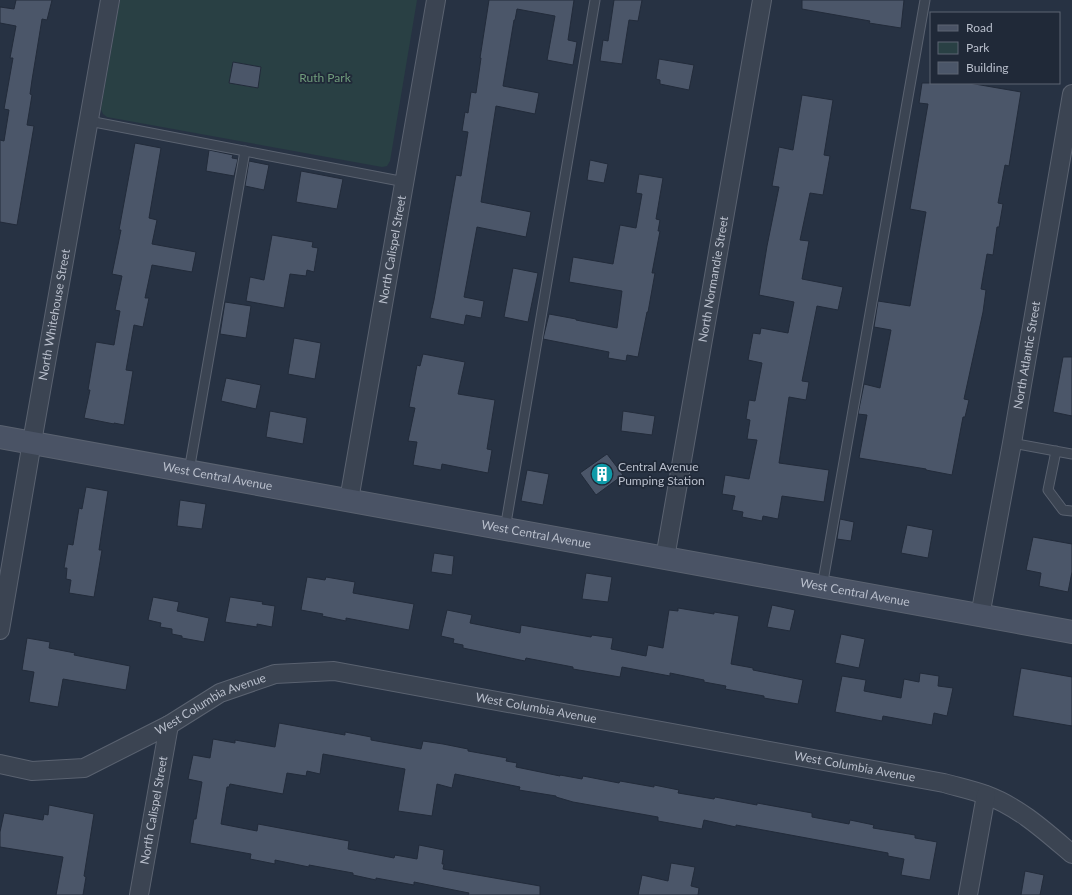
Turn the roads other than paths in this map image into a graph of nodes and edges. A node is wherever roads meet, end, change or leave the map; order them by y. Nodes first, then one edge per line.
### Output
1 (110, 0) edge
2 (436, 0) edge
3 (595, 0) edge
4 (762, 0) edge
5 (925, 0) edge
6 (1072, 94) edge
7 (89, 121) junction
8 (244, 151) junction
9 (405, 182) junction
10 (0, 437) edge
11 (32, 442) junction
12 (1012, 443) junction
13 (1056, 451) junction
14 (1072, 454) edge
15 (188, 472) junction
16 (350, 500) junction
17 (1072, 511) edge
18 (505, 529) junction
19 (665, 558) junction
20 (822, 587) junction
21 (2, 605) edge
22 (980, 616) junction
23 (0, 630) edge
24 (1072, 632) edge
25 (169, 725) junction
26 (0, 764) edge
27 (986, 795) junction
28 (1072, 854) edge
29 (139, 895) edge
30 (968, 895) edge

1 - 7 street, North Whitehouse Street
2 - 9 street, North Calispel Street
3 - 18 lane
4 - 19 street, North Normandie Street
5 - 20 lane
6 - 12 street, North Atlantic Street
7 - 8 lane
7 - 11 street, North Whitehouse Street
8 - 9 lane
8 - 15 lane
9 - 16 street, North Calispel Street
10 - 11 street, West Central Avenue
11 - 15 street, West Central Avenue
11 - 21 street, North Whitehouse Street
12 - 13 lane
12 - 22 street, North Atlantic Street
13 - 14 lane
13 - 17 lane
15 - 16 street, West Central Avenue
16 - 18 street, West Central Avenue
18 - 19 street, West Central Avenue
19 - 20 street, West Central Avenue
20 - 22 street, West Central Avenue
21 - 23 street, North Whitehouse Street
22 - 24 street, West Central Avenue
25 - 26 street, West Columbia Avenue
25 - 27 street, West Columbia Avenue
25 - 29 street, North Calispel Street
27 - 28 street, West Columbia Avenue
27 - 30 street

